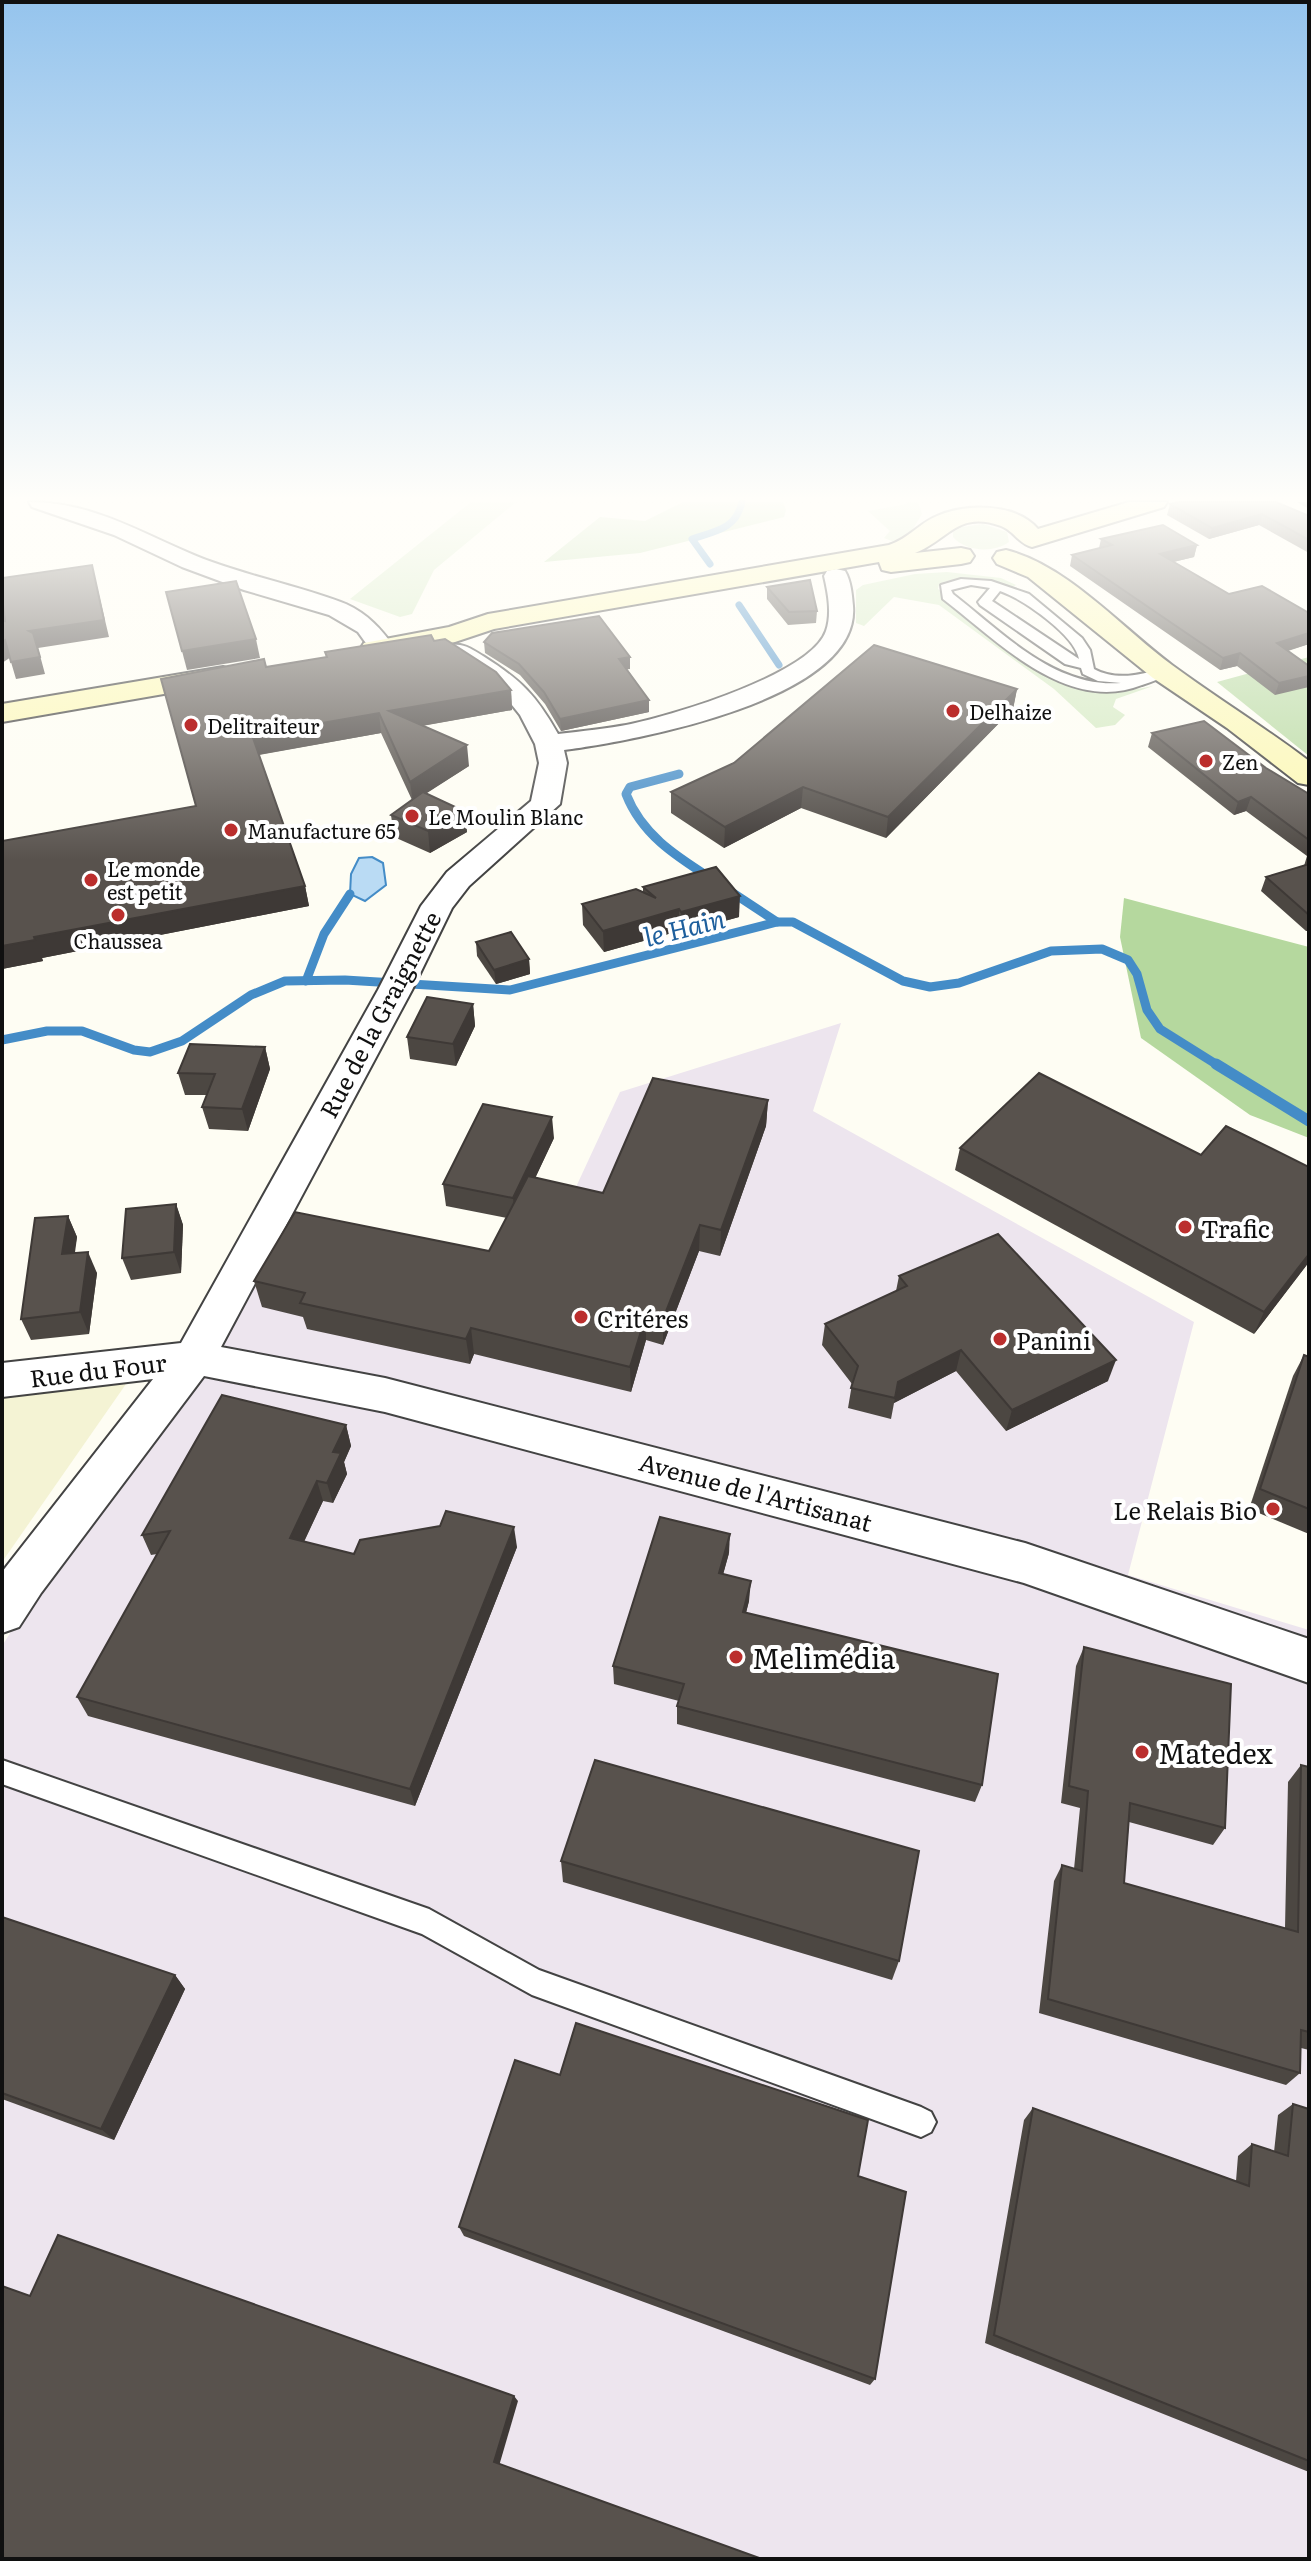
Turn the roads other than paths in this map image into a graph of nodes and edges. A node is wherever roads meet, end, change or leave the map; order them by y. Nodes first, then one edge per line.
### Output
1 (358, 622) edge
2 (491, 622) edge
3 (571, 622) edge
4 (839, 622) edge
5 (983, 622) edge
6 (1015, 622) edge
7 (1053, 622) edge
8 (1097, 622) edge
9 (1117, 622) edge
10 (446, 635) junction
11 (382, 648) junction
12 (351, 653) edge
13 (1085, 665) junction
14 (244, 672) edge
15 (1156, 674) junction
16 (2, 713) edge
17 (1238, 722) junction
18 (549, 744) junction
19 (1309, 776) edge
20 (194, 1358) junction
21 (2, 1380) edge
22 (2, 1612) edge
23 (1309, 1661) edge
24 (2, 1772) edge
25 (921, 2122) dead end

1 - 11 street
2 - 10 main road
3 - 10 main road
4 - 18 street
5 - 15 lane
6 - 13 lane
7 - 13 lane
8 - 15 main road
9 - 17 main road
10 - 11 main road
10 - 18 street
11 - 12 main road
13 - 15 lane
14 - 16 main road
15 - 17 main road
17 - 19 main road
18 - 20 street, Rue de la Graignette
20 - 21 street, Rue du Four
20 - 22 street, Rue de la Graignette
20 - 23 street, Avenue de l'Artisanat
24 - 25 lane

